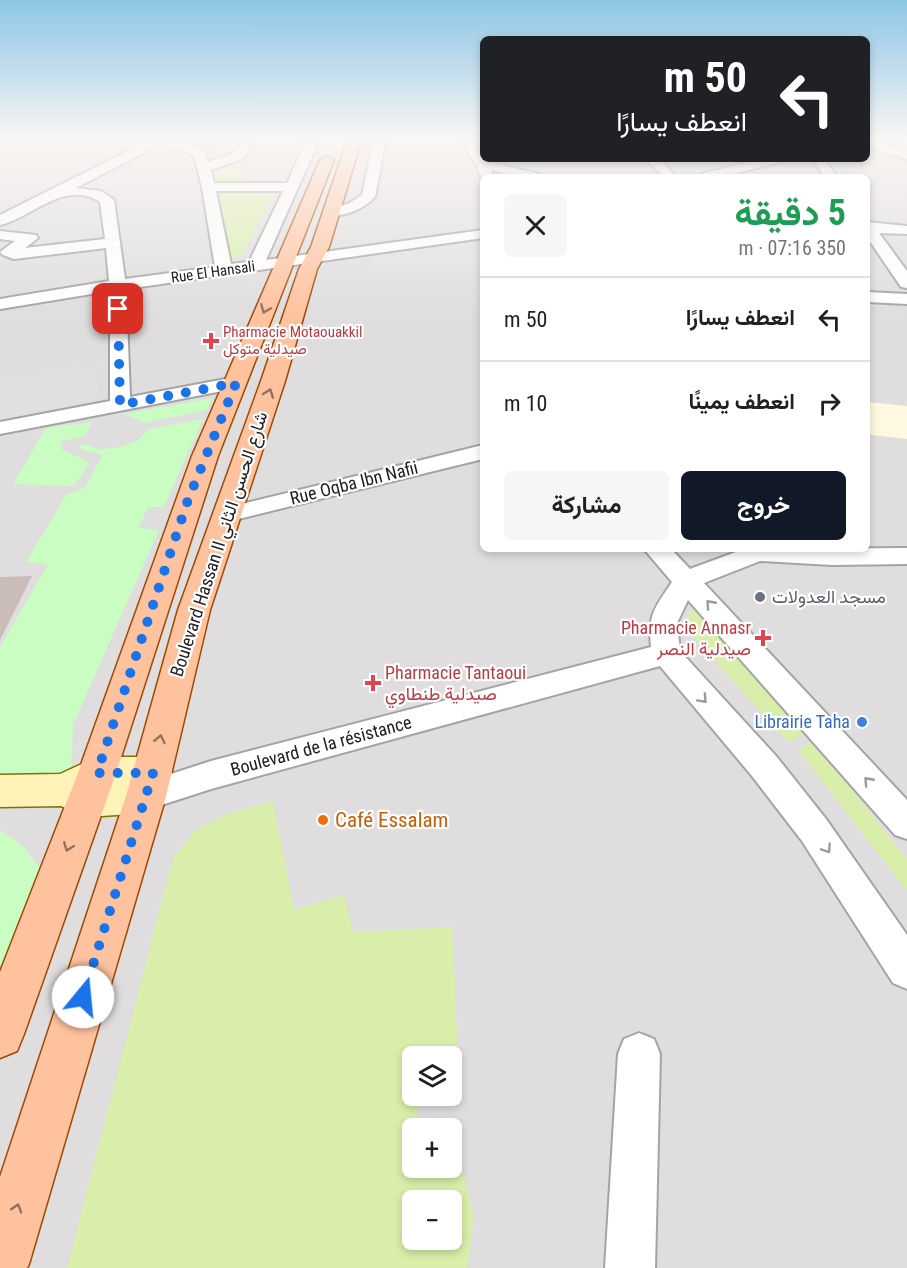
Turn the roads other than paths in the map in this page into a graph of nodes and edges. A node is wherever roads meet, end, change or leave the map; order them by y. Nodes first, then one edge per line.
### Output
1 (48, 197) edge
2 (103, 197) edge
3 (211, 197) edge
4 (287, 197) edge
5 (299, 197) edge
6 (335, 197) edge
7 (368, 197) edge
8 (28, 207) junction
9 (0, 208) edge
10 (330, 212) junction
11 (0, 221) edge
12 (870, 227) edge
13 (870, 230) edge
14 (907, 230) edge
15 (480, 234) edge
16 (0, 235) edge
17 (113, 243) junction
18 (315, 258) junction
19 (270, 264) junction
20 (224, 270) junction
21 (907, 284) edge
22 (118, 285) junction
23 (870, 295) edge
24 (907, 299) edge
25 (0, 304) edge
26 (236, 383) junction
27 (120, 405) junction
28 (0, 428) edge
29 (480, 453) edge
30 (226, 514) junction
31 (660, 552) edge
32 (907, 556) edge
33 (687, 580) junction
34 (666, 654) junction
35 (149, 784) junction
36 (83, 788) junction
37 (0, 791) edge
38 (907, 824) edge
39 (907, 969) edge
40 (0, 1034) edge
41 (639, 1053) dead end
42 (0, 1264) edge
43 (630, 1268) edge

1 - 8 street
2 - 17 street
3 - 20 street
4 - 19 street
5 - 19 main road, Boulevard Hassan II شارع الحسن الثاني
6 - 10 main road, Boulevard Hassan II شارع الحسن الثاني
7 - 10 street
8 - 9 street
8 - 11 street
10 - 18 main road, Boulevard Hassan II شارع الحسن الثاني
12 - 14 street
13 - 21 street
15 - 18 street, Rue El Hansali
16 - 17 street
17 - 22 street
18 - 19 street, Rue El Hansali
30 -> 18 main road, Boulevard Hassan II شارع الحسن الثاني
19 - 20 street, Rue El Hansali
19 -> 26 main road, Boulevard Hassan II شارع الحسن الثاني
20 - 22 street, Rue El Hansali
22 - 25 street, Rue El Hansali
22 - 27 street
23 - 24 street
26 - 27 street
26 - 36 main road, Boulevard Hassan II شارع الحسن الثاني
27 - 28 street
29 - 30 street, Rue Oqba Ibn Nafii
35 -> 30 main road, Boulevard Hassan II شارع الحسن الثاني
31 - 33 street
32 - 33 street
33 - 34 street
38 -> 33 street
34 - 35 street, Boulevard de la résistance
34 -> 39 street
35 - 36 main road, Boulevard de la résistance
42 -> 35 main road, Boulevard Hassan II شارع الحسن الثاني
36 - 37 main road, Boulevard de la résistance
36 -> 40 main road, Boulevard Hassan II شارع الحسن الثاني
41 - 43 street

